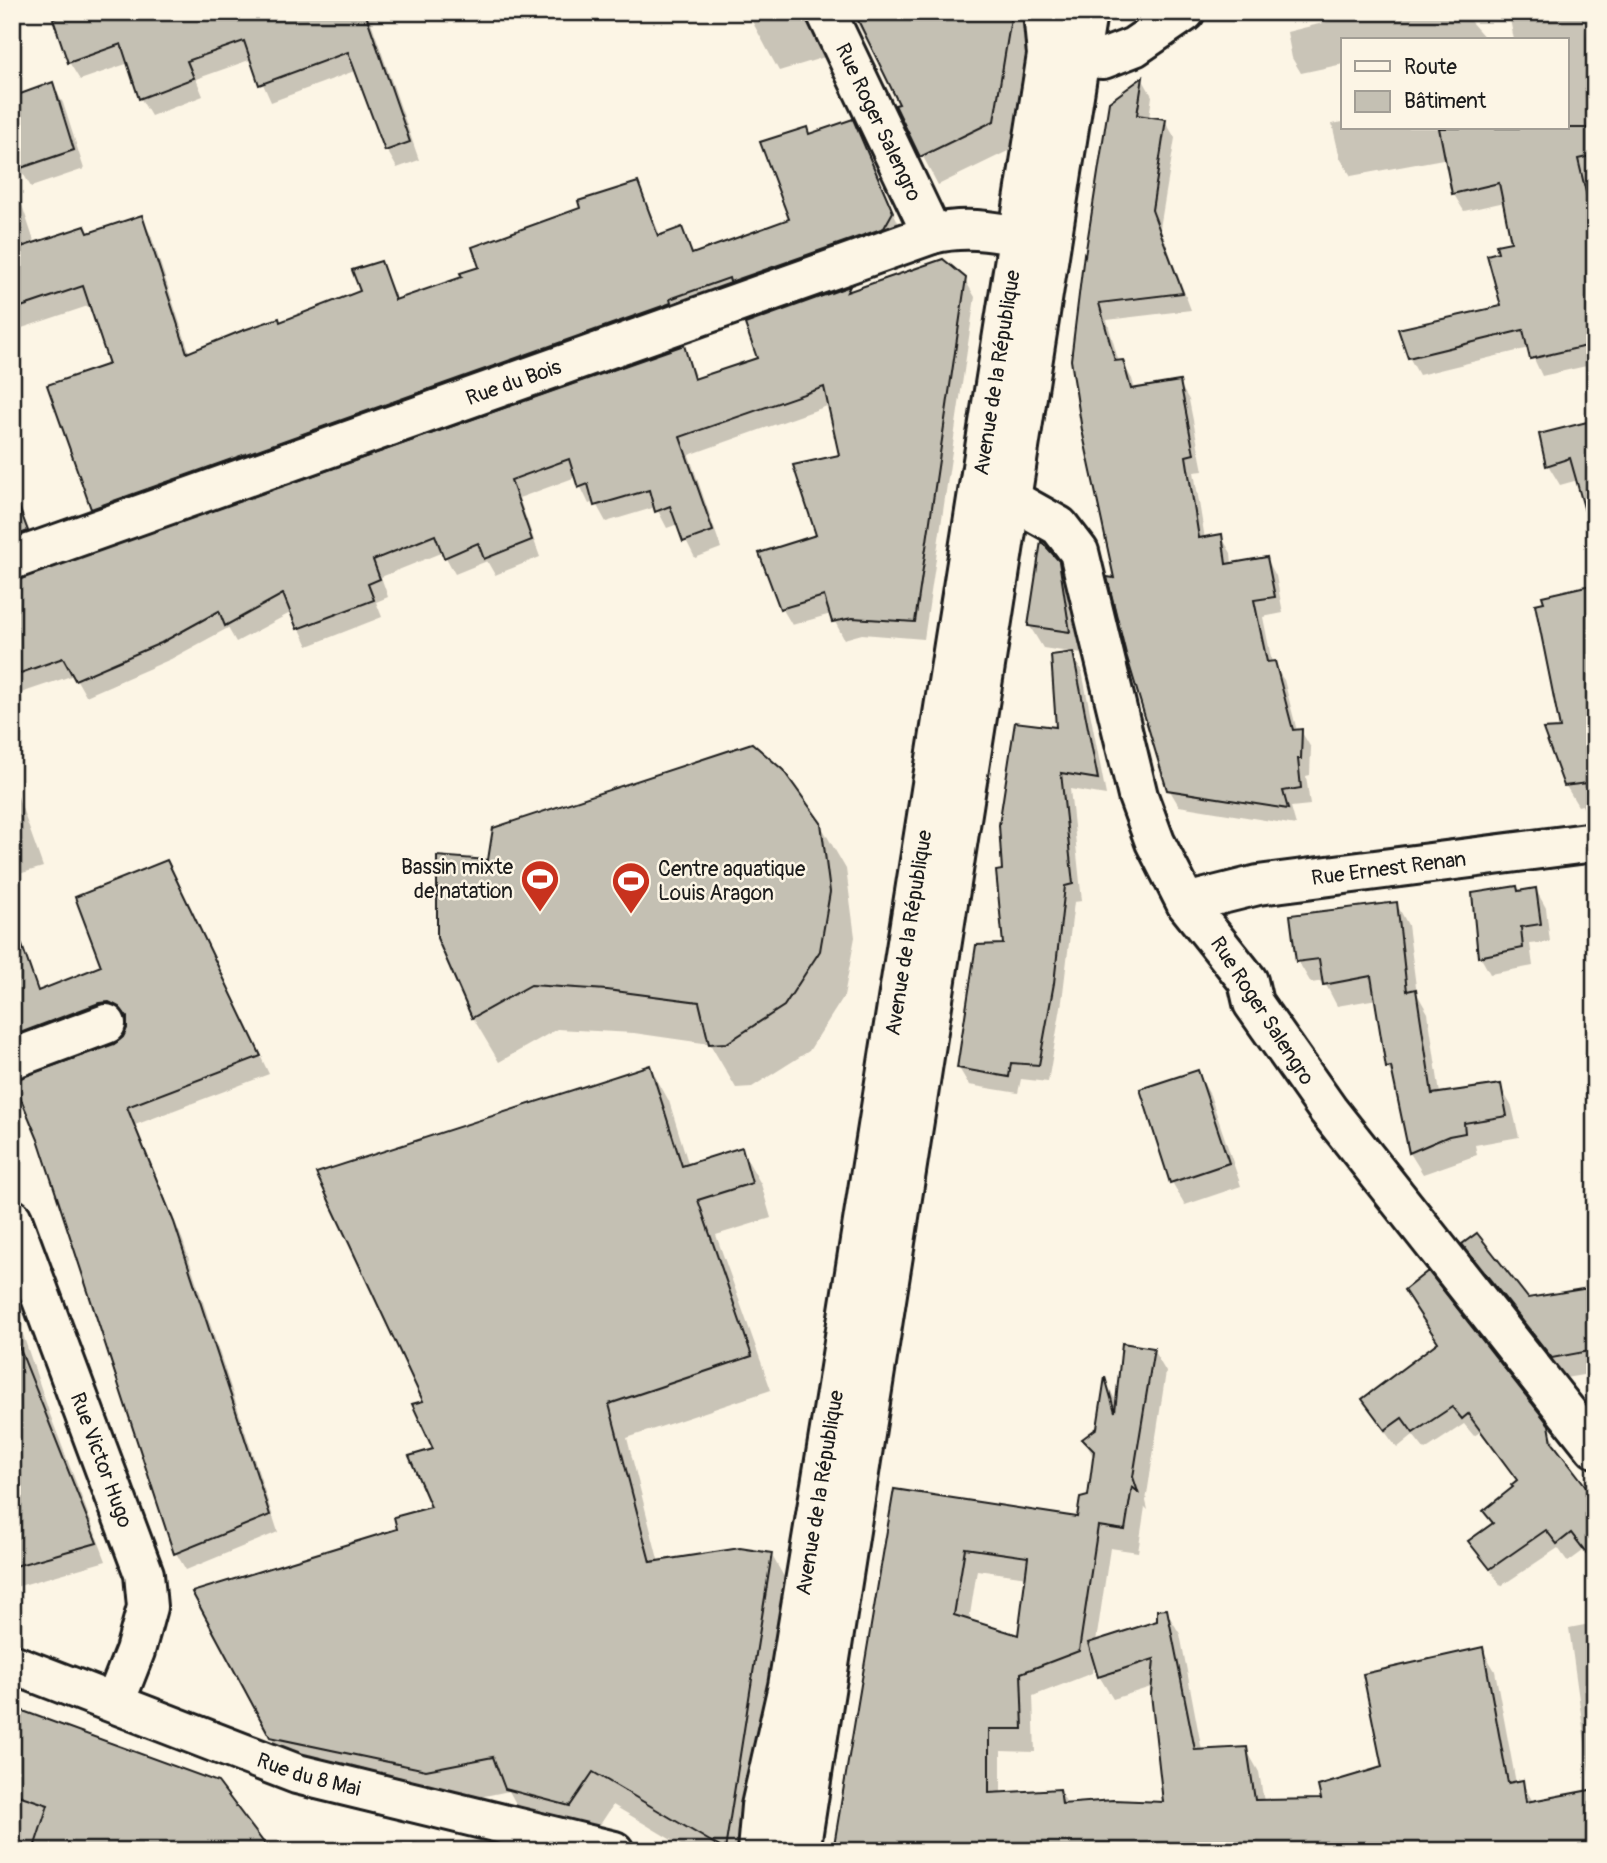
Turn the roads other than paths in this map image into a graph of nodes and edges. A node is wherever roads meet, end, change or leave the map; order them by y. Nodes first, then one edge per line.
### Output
1 (826, 12) edge
2 (1043, 12) edge
3 (1068, 12) edge
4 (1087, 12) edge
5 (1185, 12) edge
6 (1063, 57) junction
7 (932, 234) junction
8 (1034, 239) junction
9 (994, 492) junction
10 (12, 560) edge
11 (1595, 842) edge
12 (1186, 903) junction
13 (106, 1024) dead end
14 (12, 1059) edge
15 (12, 1219) edge
16 (836, 1393) junction
17 (1595, 1448) edge
18 (12, 1664) edge
19 (115, 1702) junction
20 (614, 1851) edge
21 (757, 1851) edge
22 (775, 1851) edge
23 (800, 1851) edge

1 - 7 street, Rue Roger Salengro
2 - 6 street, Avenue de la République
3 - 6 lane
4 - 6 street, Avenue de la République
5 - 6 street
6 - 8 street, Avenue de la République
7 - 8 street, Rue du Bois
7 - 10 street, Rue du Bois
8 - 9 street, Avenue de la République
9 - 12 street, Rue Roger Salengro
9 - 16 street, Avenue de la République
9 - 23 street, Avenue de la République
11 - 12 street, Rue Ernest Renan
12 - 17 street, Rue Roger Salengro
13 - 14 street
15 - 19 street, Rue Victor Hugo
16 - 21 street, Avenue de la République
16 - 22 lane
18 - 19 street, Rue du 8 Mai
19 - 20 street, Rue du 8 Mai

